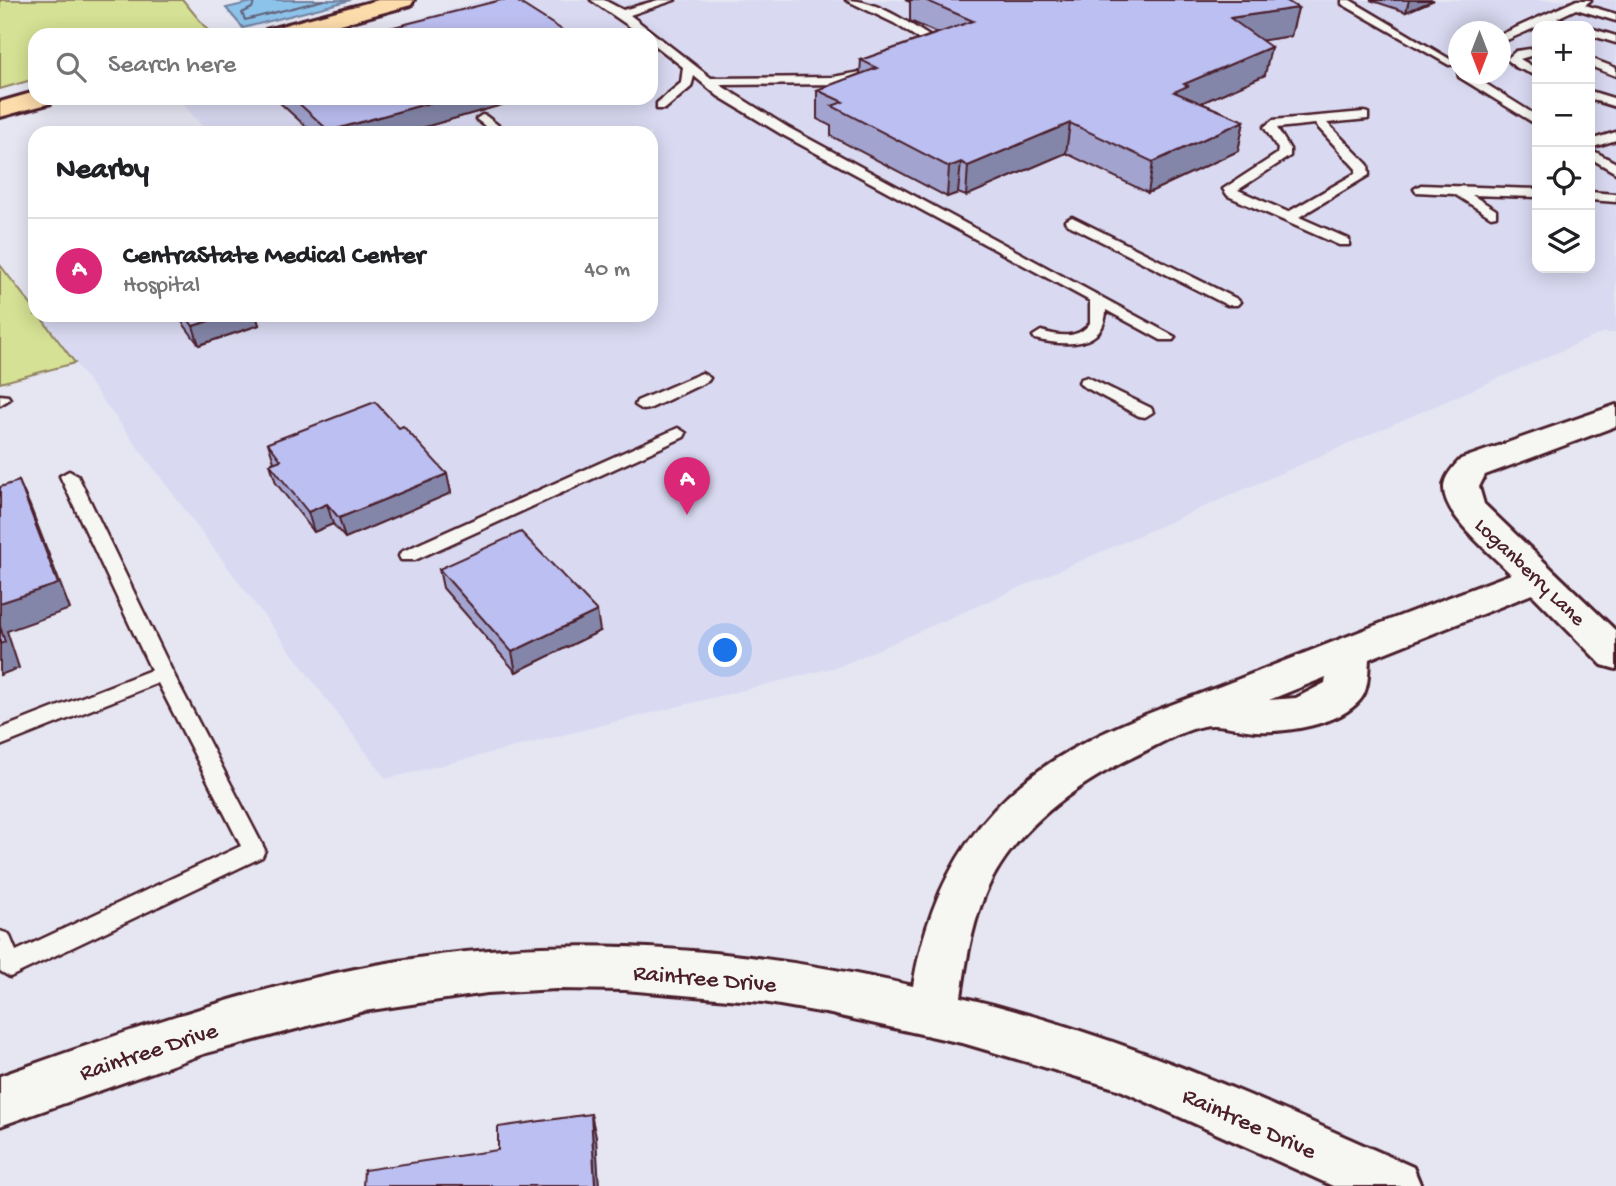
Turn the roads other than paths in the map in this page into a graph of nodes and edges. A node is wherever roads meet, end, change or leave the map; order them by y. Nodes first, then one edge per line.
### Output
1 (403, 0) edge
2 (596, 0) edge
3 (670, 0) edge
4 (853, 1) edge
5 (1346, 2) edge
6 (1580, 2) edge
7 (622, 14) junction
8 (1547, 18) junction
9 (1616, 18) edge
10 (1557, 21) edge
11 (300, 28) edge
12 (640, 28) edge
13 (1595, 33) edge
14 (1511, 35) edge
15 (1616, 40) edge
16 (658, 42) edge
17 (1532, 52) edge
18 (908, 58) edge
19 (1448, 59) edge
20 (1595, 64) edge
21 (689, 66) junction
22 (884, 66) edge
23 (1532, 70) edge
24 (1616, 72) edge
25 (709, 82) junction
26 (1479, 84) edge
27 (1595, 96) edge
28 (28, 102) edge
29 (1616, 103) edge
30 (661, 106) dead end
31 (0, 110) edge
32 (1364, 116) dead end
33 (1532, 118) edge
34 (482, 119) dead end
35 (1318, 120) junction
36 (492, 126) edge
37 (1616, 136) edge
38 (1595, 142) edge
39 (1595, 156) edge
40 (1616, 169) edge
41 (1421, 189) dead end
42 (1458, 191) junction
43 (1532, 193) edge
44 (1595, 196) edge
45 (1616, 198) edge
46 (1491, 213) dead end
47 (1288, 218) junction
48 (1072, 221) dead end
49 (1344, 242) dead end
50 (1097, 299) junction
51 (1232, 302) dead end
52 (1041, 336) dead end
53 (1167, 337) dead end
54 (702, 378) dead end
55 (1087, 382) dead end
56 (643, 405) dead end
57 (1145, 412) dead end
58 (1616, 415) edge
59 (678, 433) dead end
60 (69, 475) dead end
61 (408, 556) dead end
62 (1539, 577) junction
63 (1616, 655) edge
64 (163, 673) junction
65 (0, 737) edge
66 (0, 941) edge
67 (933, 1013) junction
68 (0, 1101) edge
69 (1393, 1186) edge

1 - 11 main road
2 - 7 lane
3 - 7 lane
4 - 18 lane
5 - 19 lane
6 - 8 lane
6 - 9 lane
7 - 12 lane
8 - 10 lane
8 - 14 lane
13 - 15 lane
16 - 21 lane
17 - 23 lane
20 - 24 lane
21 - 25 lane
21 - 30 lane
22 - 25 lane
25 - 50 lane
26 - 33 lane
27 - 29 lane
28 - 31 main road
32 - 35 lane
34 - 36 lane
35 - 47 lane
35 - 47 lane
37 - 38 lane
39 - 40 lane
41 - 42 lane
42 - 43 lane
42 - 46 lane
44 - 45 lane
47 - 49 lane
48 - 51 lane
50 - 52 lane
50 - 53 lane
54 - 56 lane
55 - 57 lane
58 - 62 street, Loganberry Lane
59 - 61 lane
60 - 64 lane
62 - 63 street, Loganberry Lane
62 - 67 street
64 - 65 lane
64 - 66 lane
67 - 68 street, Raintree Drive
67 - 69 street, Raintree Drive

